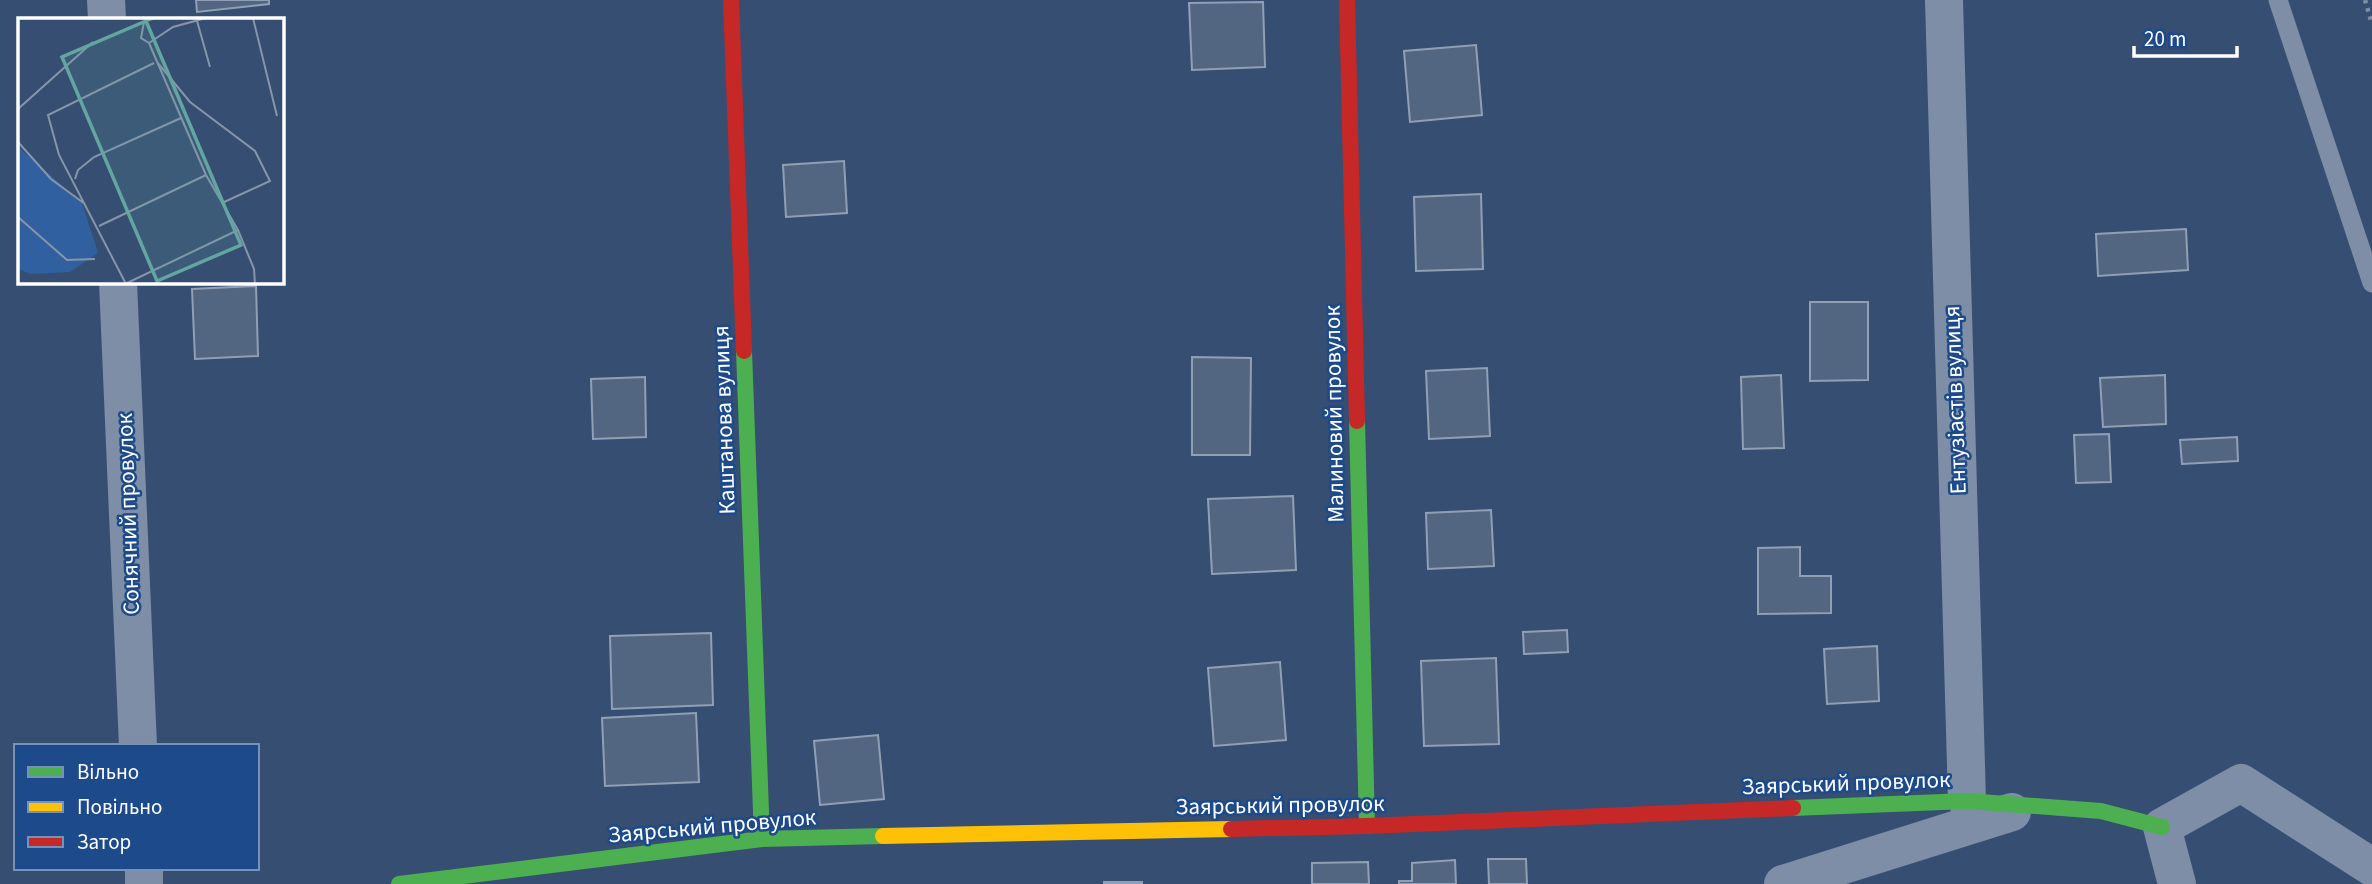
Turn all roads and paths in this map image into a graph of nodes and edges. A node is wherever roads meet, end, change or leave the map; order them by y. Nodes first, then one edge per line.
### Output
1 (106, 0) edge
2 (731, 0) edge
3 (1347, 0) edge
4 (1944, 0) edge
5 (2278, 0) edge
6 (2365, 0) edge
7 (107, 18) edge
8 (2372, 24) edge
9 (2372, 283) edge
10 (118, 284) edge
11 (138, 744) edge
12 (1967, 801) junction
13 (2027, 807) junction
14 (1367, 826) junction
15 (2162, 827) junction
16 (762, 839) junction
17 (2372, 867) edge
18 (450, 881) edge
19 (399, 884) edge
20 (1783, 884) edge
21 (2177, 884) edge

1 - 7 street
2 - 16 street, Каштанова вулиця
3 - 14 street, Малиновий провулок
4 - 12 street, Ентузіастів вулиця
5 - 9 lane
6 - 8 path
10 - 11 street, Сонячний провулок
12 - 13 street, Заярський провулок
12 - 14 street, Заярський провулок
13 - 15 street, Заярський провулок
13 - 20 street
14 - 16 street, Заярський провулок
15 - 17 street
15 - 21 street
16 - 18 street, Заярський провулок
18 - 19 street, Заярський провулок

